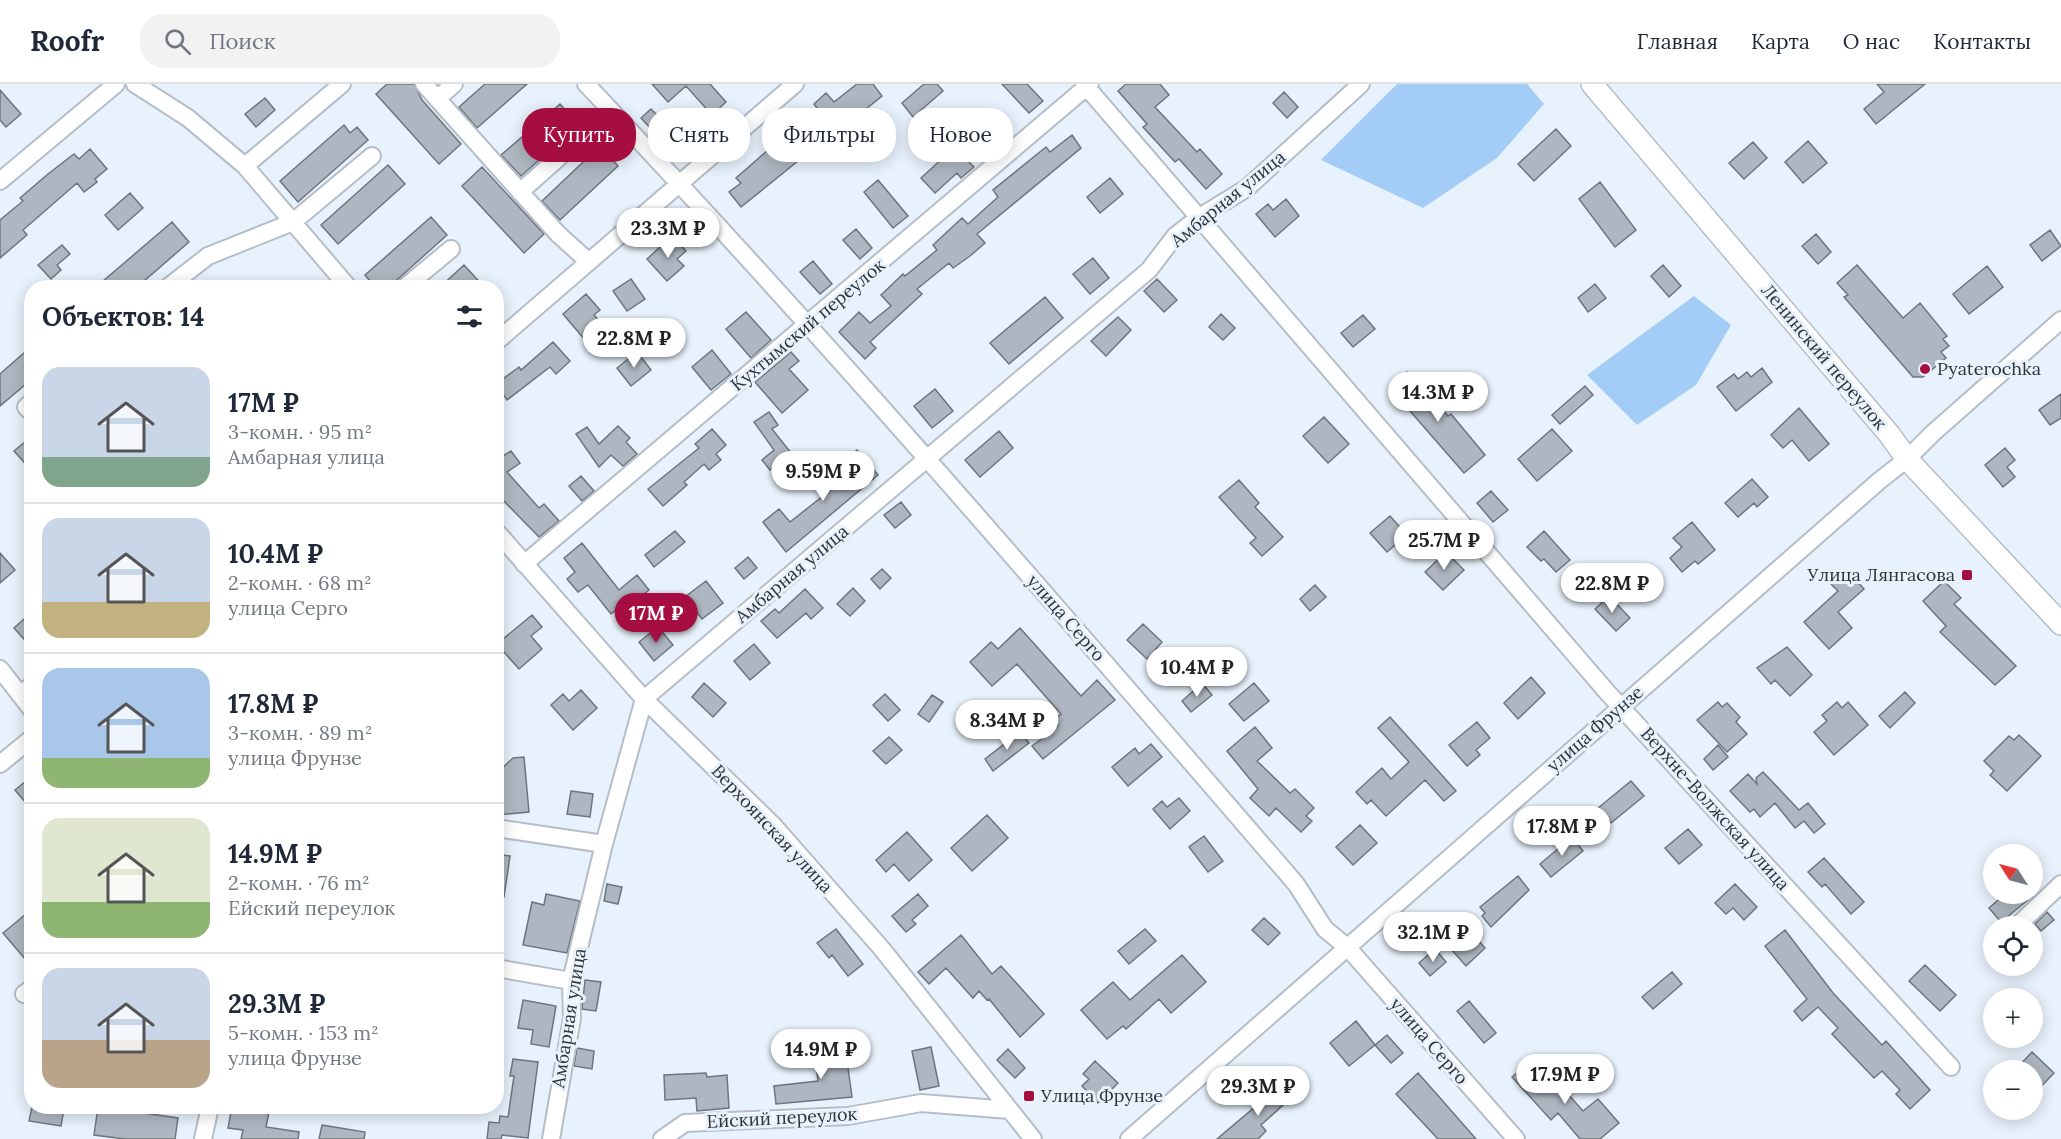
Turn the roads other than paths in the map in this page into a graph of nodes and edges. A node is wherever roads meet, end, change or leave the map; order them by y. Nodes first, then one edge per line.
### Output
1 (135, 84) edge
2 (342, 84) edge
3 (424, 84) edge
4 (454, 84) edge
5 (586, 84) edge
6 (795, 84) edge
7 (1361, 84) edge
8 (1592, 84) edge
9 (112, 85) edge
10 (1087, 85) edge
11 (437, 99) junction
12 (608, 108) edge
13 (636, 137) edge
14 (372, 156) dead end
15 (554, 162) edge
16 (245, 166) junction
17 (0, 181) edge
18 (680, 183) junction
19 (520, 192) junction
20 (1198, 218) junction
21 (292, 222) junction
22 (451, 249) dead end
23 (589, 262) junction
24 (177, 280) edge
25 (342, 280) edge
26 (414, 280) edge
27 (2061, 320) edge
28 (809, 325) junction
29 (504, 335) edge
30 (929, 459) junction
31 (1907, 459) junction
32 (504, 540) edge
33 (524, 564) junction
34 (2061, 624) edge
35 (0, 669) edge
36 (24, 688) edge
37 (644, 699) junction
38 (1621, 706) junction
39 (24, 744) edge
40 (0, 764) edge
41 (504, 829) edge
42 (604, 844) junction
43 (2061, 884) edge
44 (2028, 916) edge
45 (1348, 948) junction
46 (504, 969) edge
47 (571, 981) junction
48 (1951, 1067) dead end
49 (1010, 1110) junction
50 (208, 1114) edge
51 (663, 1137) edge
52 (203, 1139) edge
53 (551, 1139) edge
54 (1033, 1139) edge
55 (1129, 1139) edge
56 (1516, 1139) edge

1 - 16 street
2 - 16 street
3 - 11 street
4 - 11 street
5 - 12 street, улица Серго
6 - 18 street
7 - 20 street, Амбарная улица
8 - 31 main road, Ленинский переулок
9 - 17 street
10 - 20 street, Верхне-Волжская улица
10 - 28 street, Кухтымский переулок
11 - 19 street
13 - 18 street, улица Серго
14 - 21 street
15 - 19 street
16 - 21 street
18 - 23 street
18 - 28 street, улица Серго
19 - 23 street
20 - 30 street, Амбарная улица
20 - 38 street, Верхне-Волжская улица
21 - 24 street
21 - 25 street
22 - 26 street
23 - 29 street
27 - 31 street, улица Фрунзе
28 - 30 street, улица Серго
28 - 33 street, Кухтымский переулок
30 - 37 street, Амбарная улица
30 - 45 street, улица Серго
31 - 34 main road, Ленинский переулок
31 - 38 street, улица Фрунзе
32 - 33 street, Верхоянская улица
33 - 37 street, Верхоянская улица
35 - 36 street
37 - 42 street, Амбарная улица
37 - 49 street, Верхоянская улица
38 - 45 street, улица Фрунзе
38 - 48 street, Верхне-Волжская улица
39 - 40 street
41 - 42 street
42 - 47 street, Амбарная улица
43 - 44 street
45 - 55 street, улица Фрунзе
45 - 56 street, улица Серго
46 - 47 street
47 - 53 street, Амбарная улица
49 - 51 street, Ейский переулок
49 - 54 street, Верхоянская улица
50 - 52 street

